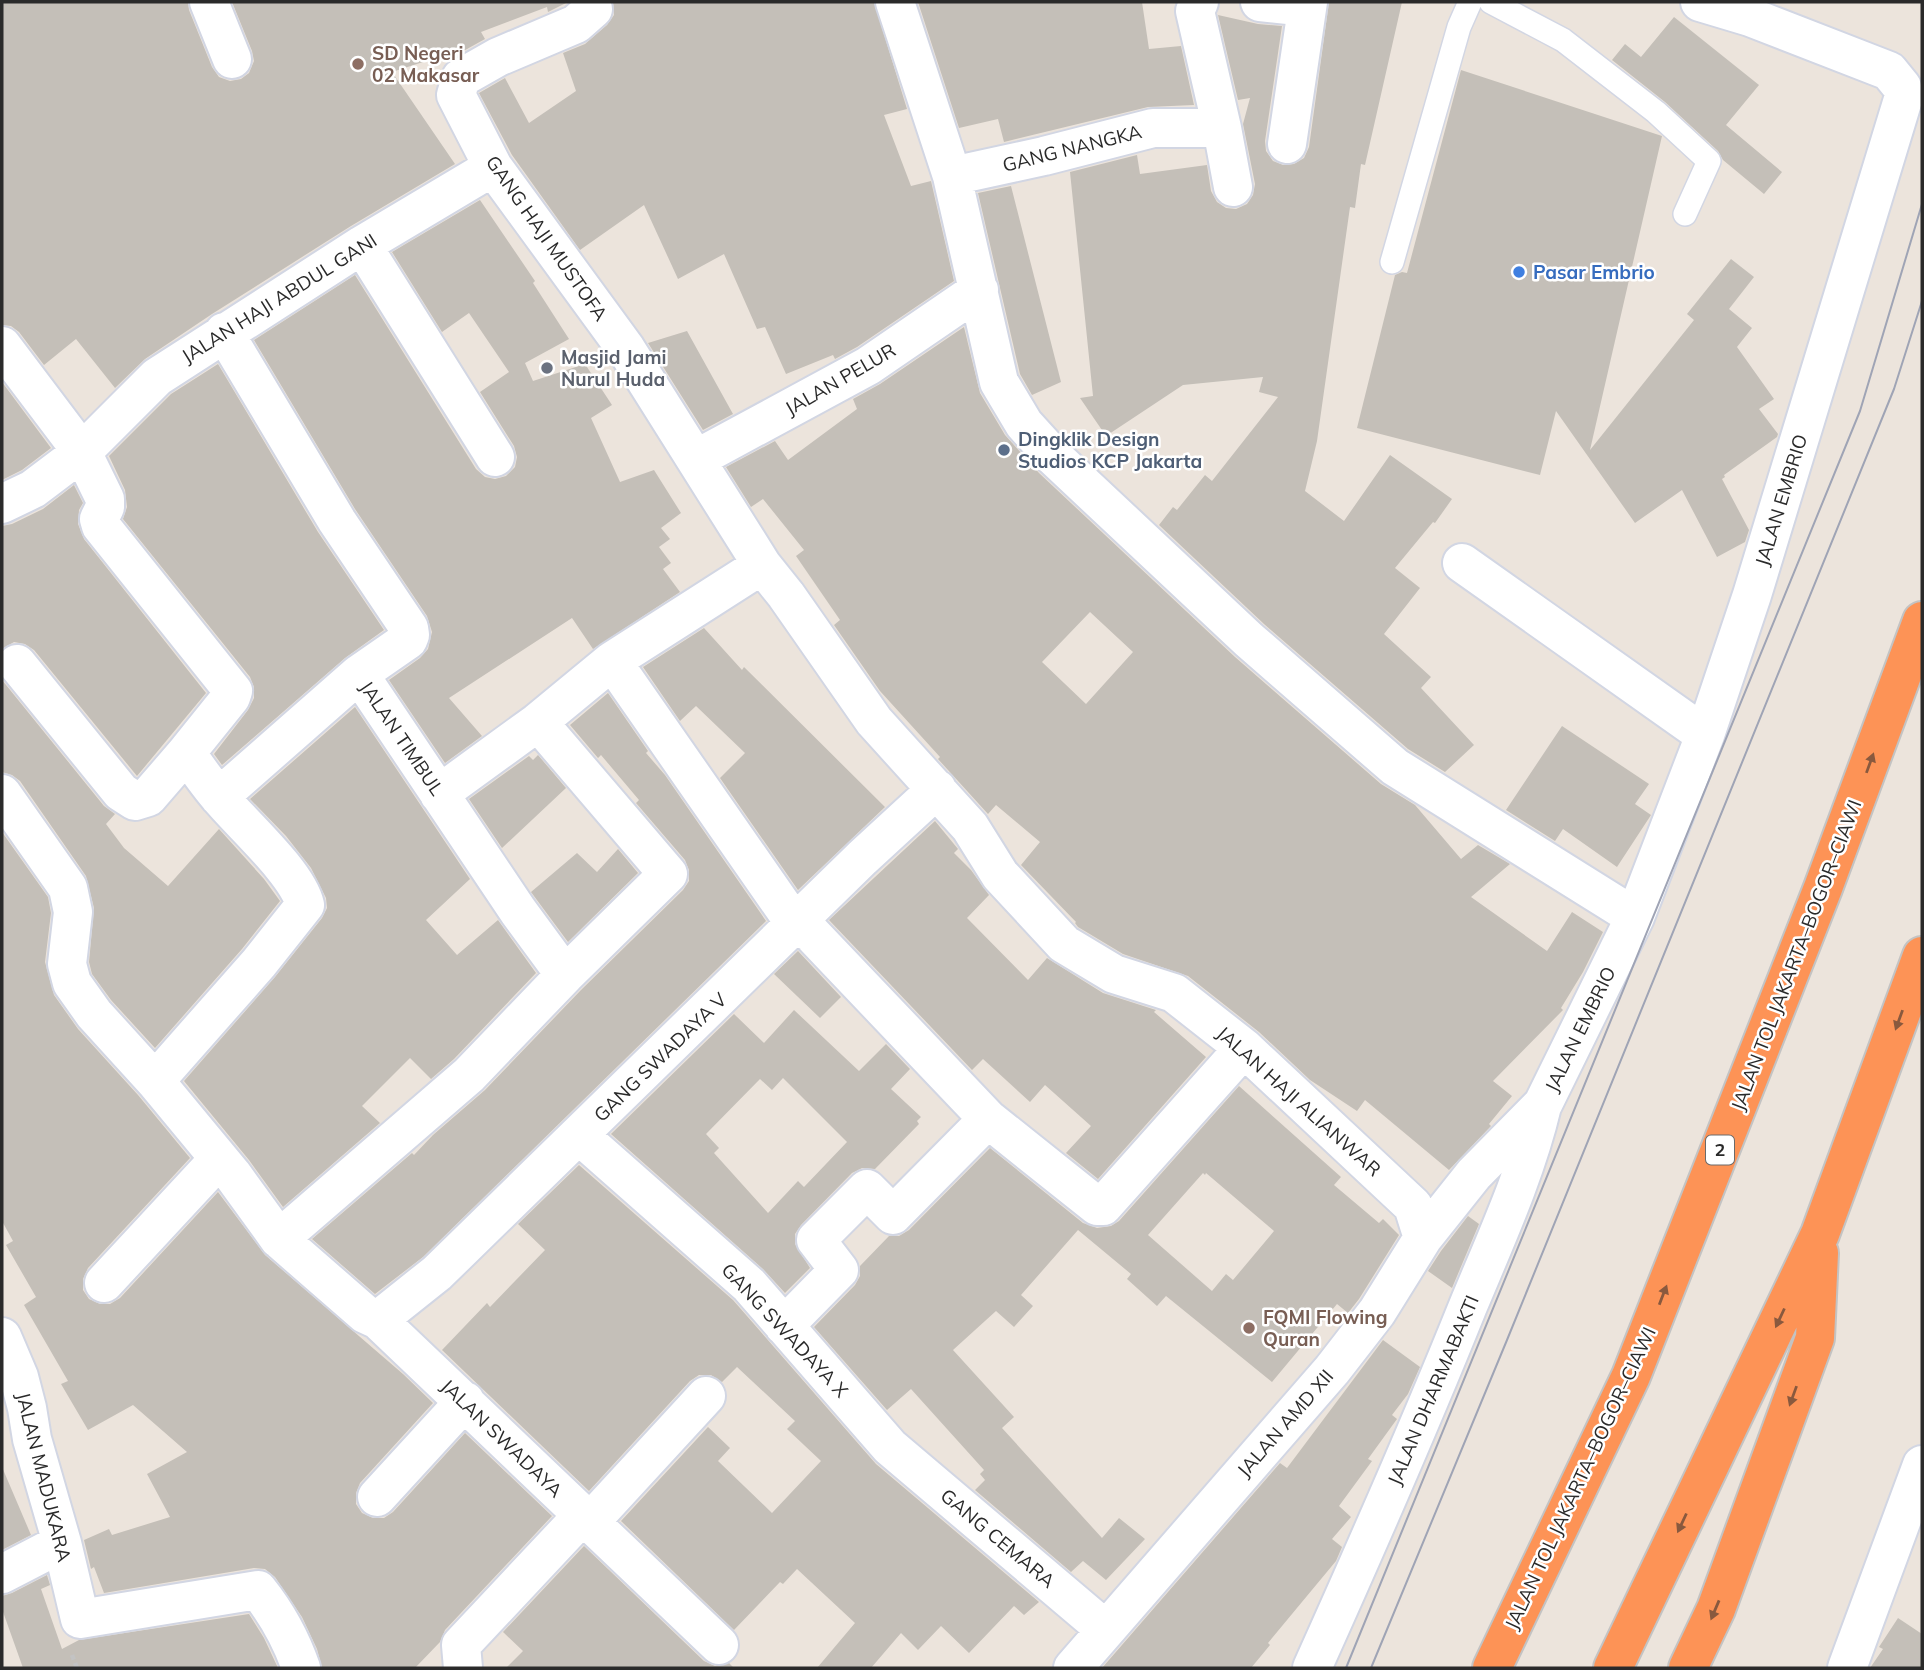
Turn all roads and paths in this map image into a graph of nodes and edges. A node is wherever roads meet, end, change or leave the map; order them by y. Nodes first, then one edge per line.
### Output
1 (209, 2) edge
2 (590, 2) edge
3 (895, 2) edge
4 (1199, 2) edge
5 (1259, 2) edge
6 (1470, 2) edge
7 (1491, 2) edge
8 (1700, 2) edge
9 (1307, 4) edge
10 (232, 59) dead end
11 (1222, 128) junction
12 (1287, 144) dead end
13 (493, 167) junction
14 (953, 176) junction
15 (1233, 187) dead end
16 (1685, 214) dead end
17 (362, 245) junction
18 (1392, 262) dead end
19 (979, 290) junction
20 (224, 332) junction
21 (2, 346) edge
22 (82, 452) junction
23 (495, 457) dead end
24 (696, 459) junction
25 (2, 504) edge
26 (1462, 564) dead end
27 (762, 565) junction
28 (786, 595) joint
29 (1922, 621) edge
30 (612, 661) junction
31 (17, 664) dead end
32 (359, 674) junction
33 (538, 722) junction
34 (1705, 735) junction
35 (186, 753) junction
36 (937, 789) junction
37 (2, 794) edge
38 (439, 794) junction
39 (219, 797) junction
40 (1634, 917) junction
41 (795, 924) junction
42 (1922, 956) edge
43 (565, 975) junction
44 (1244, 1048) junction
45 (155, 1081) junction
46 (1542, 1106) junction
47 (988, 1119) junction
48 (580, 1136) junction
49 (219, 1159) junction
50 (1820, 1234) junction
51 (1423, 1237) junction
52 (279, 1239) junction
53 (104, 1283) dead end
54 (378, 1320) junction
55 (785, 1326) junction
56 (2, 1337) edge
57 (706, 1396) dead end
58 (465, 1401) junction
59 (890, 1447) joint
60 (1922, 1465) edge
61 (377, 1497) dead end
62 (585, 1519) junction
63 (62, 1543) junction
64 (2, 1574) edge
65 (1106, 1630) junction
66 (719, 1645) dead end
67 (301, 1668) edge
68 (463, 1668) edge
69 (1073, 1668) edge
70 (1312, 1668) edge
71 (1492, 1668) edge
72 (1613, 1668) edge
73 (1688, 1668) edge
74 (1847, 1668) edge

1 - 10 street
2 - 13 street, GANG HAJI MUSTOFA
3 - 14 street
4 - 11 street
5 - 9 street
6 - 18 lane
7 - 16 lane
8 - 34 street, JALAN EMBRIO
9 - 12 street
11 - 14 street, GANG NANGKA
11 - 15 street
13 - 17 street, JALAN HAJI ABDUL GANI
13 - 24 street, GANG HAJI MUSTOFA
14 - 19 street
17 - 20 street, JALAN HAJI ABDUL GANI
17 - 23 street
19 - 24 street, JALAN PELUR
19 - 40 street
20 - 22 street, JALAN HAJI ABDUL GANI
20 - 32 street, JALAN TIMBUL
21 - 22 street
22 - 25 street, JALAN HAJI ABDUL GANI
22 - 35 street
24 - 27 street, GANG HAJI MUSTOFA
26 - 34 street
27 - 28 street, GANG HAJI MUSTOFA
27 - 30 street
28 - 36 street, JALAN HAJI ALIANWAR
71 -> 29 highway, JALAN TOL JAKARTA–BOGOR–CIAWI / 2
30 - 33 street
30 - 41 street
31 - 35 street
32 - 38 street, JALAN TIMBUL
32 - 39 street
33 - 38 street
33 - 43 street
34 - 40 street, JALAN EMBRIO
35 - 39 street
36 - 41 street, GANG SWADAYA V
36 - 44 street, JALAN HAJI ALIANWAR
37 - 45 street, JALAN SWADAYA
38 - 43 street, JALAN TIMBUL
39 - 45 street
40 - 46 street, JALAN EMBRIO
41 - 47 street
41 - 48 street, GANG SWADAYA V
42 -> 50 highway
43 - 52 street
44 - 47 street
44 - 51 street, JALAN HAJI ALIANWAR
45 - 49 street, JALAN SWADAYA
46 - 51 street, JALAN AMD XII
46 - 70 street, JALAN DHARMABAKTI
47 - 55 street
48 - 54 street, GANG SWADAYA V
48 - 55 street, GANG SWADAYA X
49 - 52 street, JALAN SWADAYA
49 - 53 street
50 -> 72 highway
50 -> 73 highway
51 - 65 street, JALAN AMD XII
52 - 54 street, JALAN SWADAYA
54 - 58 street, JALAN SWADAYA
55 - 59 street, GANG SWADAYA X
56 - 63 street, JALAN MADUKARA
57 - 62 street
58 - 61 street
58 - 62 street, JALAN SWADAYA
59 - 65 street, GANG CEMARA
60 - 74 street
62 - 66 street, JALAN SWADAYA
62 - 68 street
63 - 64 street
63 - 67 street, JALAN MADUKARA
65 - 69 street, JALAN AMD XII

